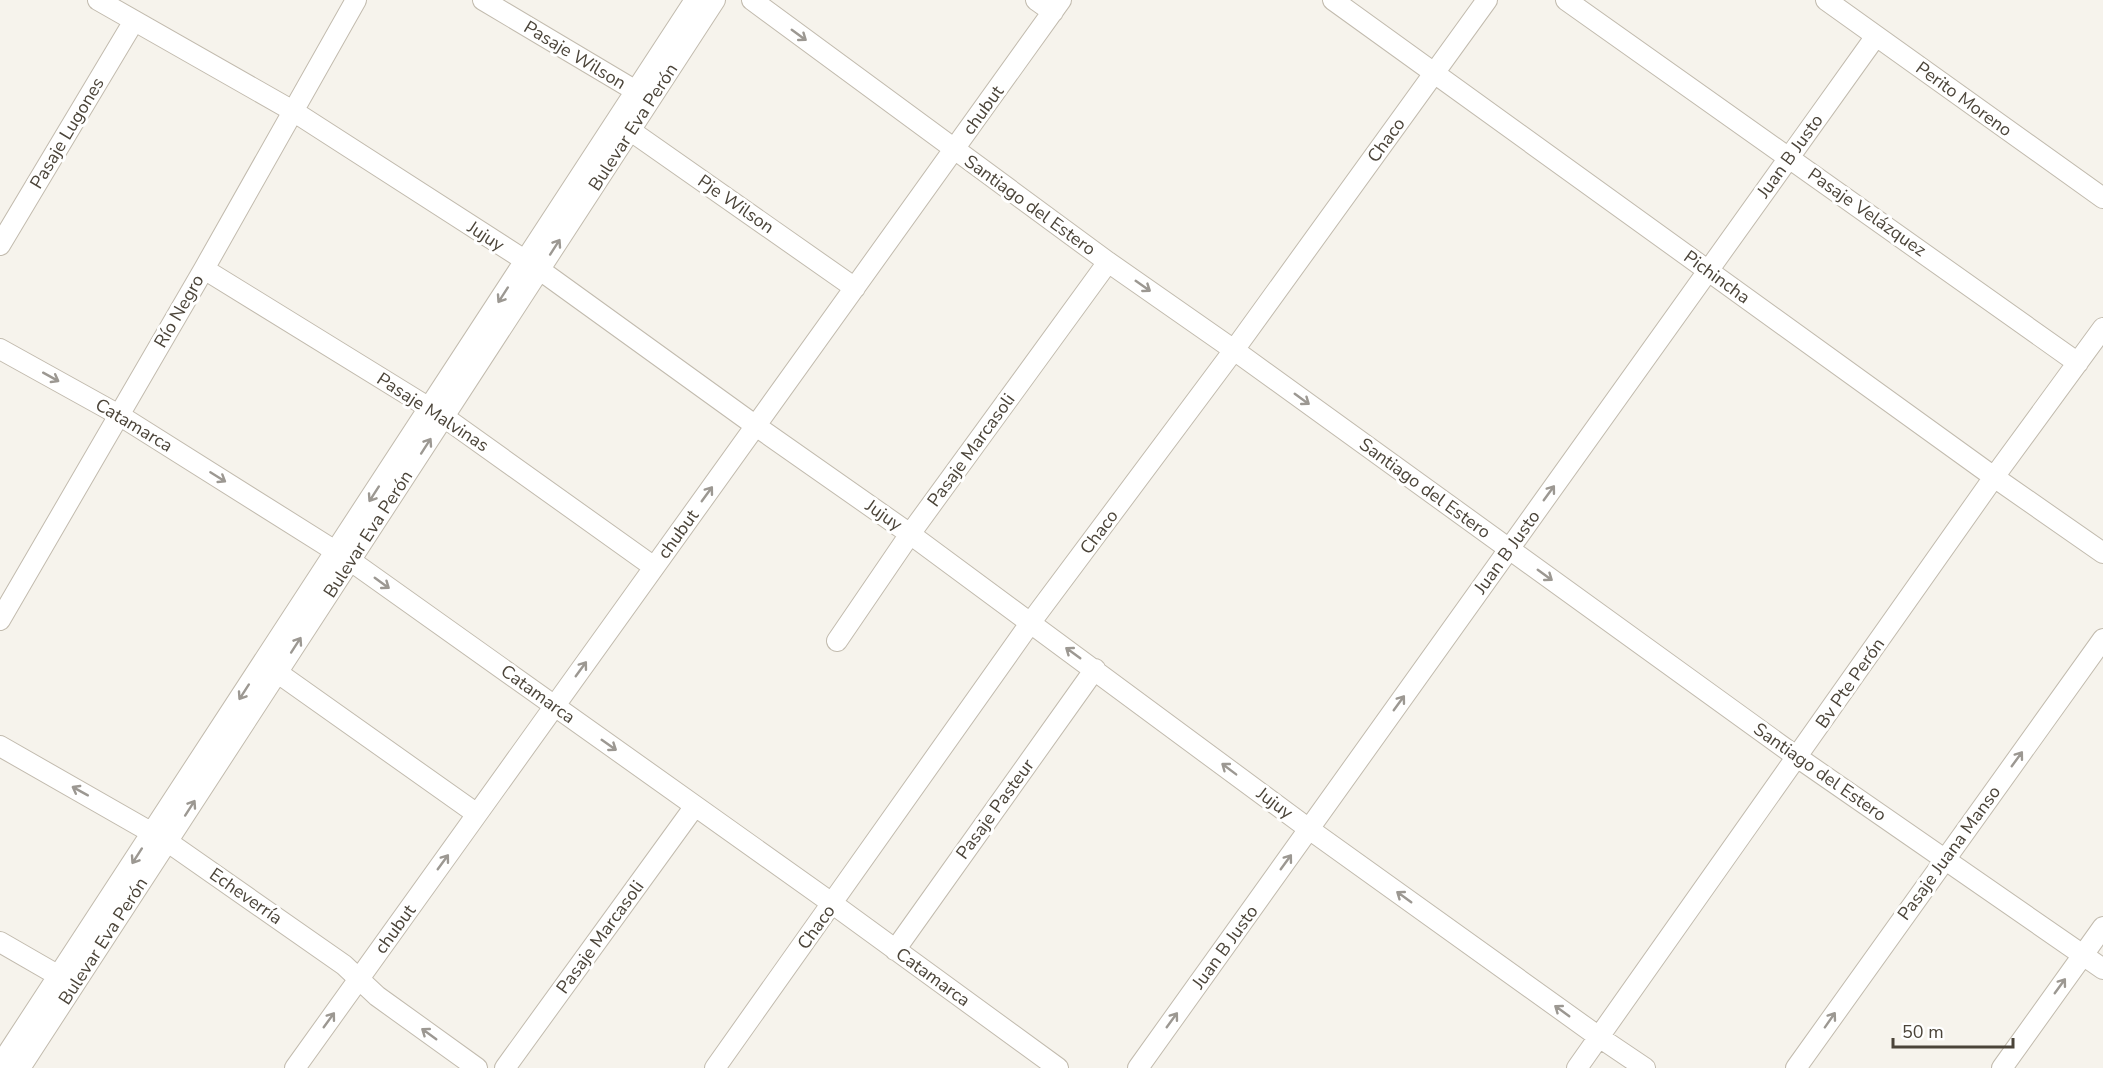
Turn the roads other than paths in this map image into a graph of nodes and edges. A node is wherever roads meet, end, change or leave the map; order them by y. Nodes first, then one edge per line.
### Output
1 (98, 0) edge
2 (356, 0) edge
3 (483, 0) edge
4 (695, 0) edge
5 (716, 0) edge
6 (752, 0) edge
7 (1036, 0) edge
8 (1333, 0) edge
9 (1487, 0) edge
10 (1566, 0) edge
11 (1826, 0) edge
12 (1057, 6) edge
13 (134, 21) junction
14 (1876, 36) junction
15 (1435, 73) junction
16 (636, 91) junction
17 (293, 111) junction
18 (623, 126) junction
19 (954, 149) junction
20 (1789, 157) junction
21 (2103, 198) edge
22 (0, 245) edge
23 (1108, 262) junction
24 (533, 265) junction
25 (204, 269) junction
26 (1708, 271) junction
27 (855, 288) junction
28 (2103, 328) edge
29 (0, 349) edge
30 (1234, 350) junction
31 (2078, 363) junction
32 (437, 412) junction
33 (119, 415) junction
34 (756, 426) junction
35 (1994, 477) junction
36 (910, 534) junction
37 (1509, 549) junction
38 (2103, 553) edge
39 (344, 556) junction
40 (654, 567) junction
41 (0, 620) edge
42 (1031, 622) junction
43 (2103, 639) edge
44 (837, 641) dead end
45 (1095, 669) junction
46 (278, 674) junction
47 (554, 706) junction
48 (0, 746) edge
49 (1797, 757) junction
50 (695, 806) junction
51 (477, 814) junction
52 (1309, 829) junction
53 (160, 837) junction
54 (1945, 859) junction
55 (832, 904) junction
56 (2103, 927) edge
57 (0, 942) edge
58 (895, 950) junction
59 (2083, 955) junction
60 (2103, 969) edge
61 (59, 976) junction
62 (359, 978) junction
63 (1599, 1037) junction
64 (0, 1065) edge
65 (20, 1068) edge
66 (295, 1068) edge
67 (476, 1068) edge
68 (505, 1068) edge
69 (715, 1068) edge
70 (1058, 1068) edge
71 (1138, 1068) edge
72 (1577, 1068) edge
73 (1645, 1068) edge
74 (1796, 1068) edge
75 (2002, 1068) edge

1 - 13 street, Jujuy
2 - 17 street, Río Negro
3 - 16 street, Pasaje Wilson
4 - 16 street, Bulevar Eva Perón
5 - 18 street, Bulevar Eva Perón
6 -> 19 street, Santiago del Estero
7 - 12 street
8 - 15 street, Pichincha
9 - 15 street, Chaco
10 - 20 street, Pasaje Velázquez
11 - 14 street, Perito Moreno
12 - 19 street, chubut
13 - 17 street, Jujuy
13 - 22 street, Pasaje Lugones
14 - 20 street, Juan B Justo
14 - 21 street, Perito Moreno
15 - 26 street, Pichincha
15 - 30 street, Chaco
16 - 18 street, Bulevar Eva Perón
17 - 24 street, Jujuy
17 - 25 street, Río Negro
18 - 24 street, Bulevar Eva Perón
18 - 27 street, Pje Wilson
19 - 23 street, Santiago del Estero
19 - 27 street, chubut
20 - 26 street, Juan B Justo
20 - 31 street, Pasaje Velázquez
23 -> 30 street, Santiago del Estero
23 - 36 street, Pasaje Marcasoli
24 - 32 street, Bulevar Eva Perón
24 - 34 street, Jujuy
25 - 32 street, Pasaje Malvinas
25 - 33 street, Río Negro
26 - 35 street, Pichincha
37 -> 26 street, Juan B Justo
27 - 34 street, chubut
28 - 31 street, Bv Pte Perón
29 -> 33 street, Catamarca
30 -> 37 street, Santiago del Estero
30 - 42 street, Chaco
31 - 35 street, Bv Pte Perón
32 - 39 street, Bulevar Eva Perón
32 - 40 street, Pasaje Malvinas
33 -> 39 street, Catamarca
33 - 41 street, Río Negro
34 - 36 street, Jujuy
40 -> 34 street, chubut
35 - 38 street, Pichincha
35 - 49 street, Bv Pte Perón
36 - 42 street, Jujuy
36 - 44 street, Pasaje Marcasoli
37 -> 49 street, Santiago del Estero
52 -> 37 street, Juan B Justo
46 -> 39 street, Bulevar Eva Perón
39 -> 47 street, Catamarca
39 -> 53 street, Bulevar Eva Perón
47 -> 40 street, chubut
45 -> 42 street, Jujuy
42 - 55 street, Chaco
54 -> 43 street, Pasaje Juana Manso
52 -> 45 street, Jujuy
45 - 58 street, Pasaje Pasteur
46 - 51 street
53 -> 46 street, Bulevar Eva Perón
47 -> 50 street, Catamarca
47 - 51 street, chubut
53 -> 48 street, Echeverría
49 - 54 street, Santiago del Estero
49 - 63 street, Bv Pte Perón
50 - 55 street, Catamarca
50 - 68 street, Pasaje Marcasoli
62 -> 51 street, chubut
63 -> 52 street, Jujuy
71 -> 52 street, Juan B Justo
53 -> 61 street, Bulevar Eva Perón
53 - 62 street, Echeverría
53 - 65 street, Bulevar Eva Perón
54 - 59 street, Santiago del Estero
74 -> 54 street, Pasaje Juana Manso
55 - 58 street, Catamarca
55 - 69 street, Chaco
56 - 59 street
57 - 61 street
58 - 70 street, Catamarca
59 - 60 street, Santiago del Estero
75 -> 59 street
61 - 64 street, Bulevar Eva Perón
66 -> 62 street, chubut
67 -> 62 street, Echeverría
63 - 72 street, Bv Pte Perón
63 - 73 street, Jujuy

